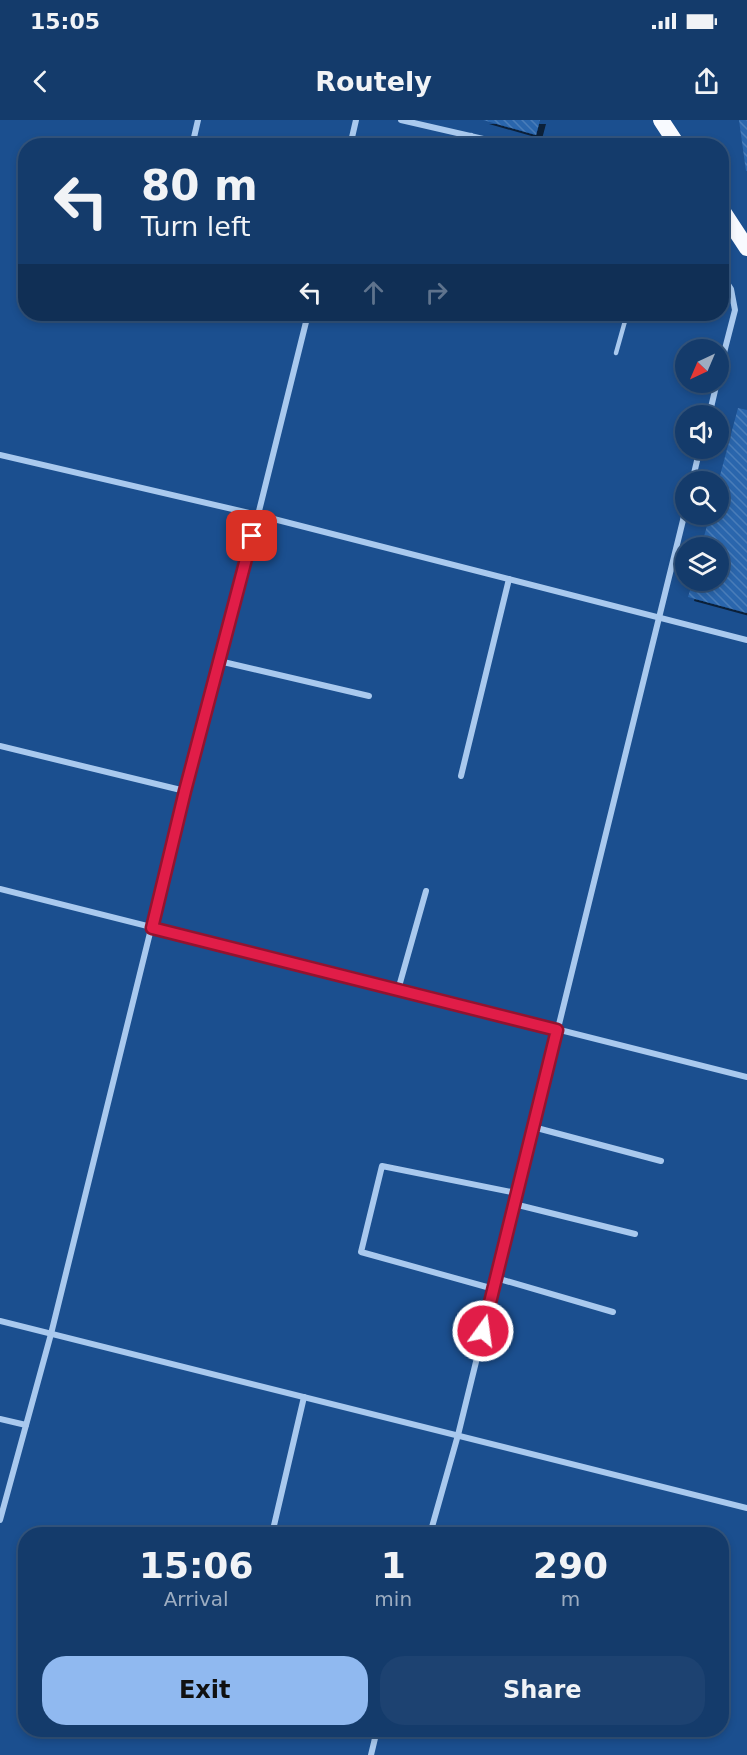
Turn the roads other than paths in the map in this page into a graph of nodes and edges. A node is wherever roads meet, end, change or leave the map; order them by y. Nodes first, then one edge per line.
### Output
1 (198, 120) edge
2 (356, 120) edge
3 (401, 120) edge
4 (661, 120) edge
5 (471, 135) junction
6 (194, 138) edge
7 (352, 138) edge
8 (470, 138) edge
9 (483, 138) edge
10 (673, 138) edge
11 (729, 221) edge
12 (747, 248) edge
13 (729, 286) edge
14 (306, 321) edge
15 (625, 321) edge
16 (728, 339) edge
17 (616, 353) dead end
18 (0, 455) edge
19 (258, 515) junction
20 (682, 525) edge
21 (509, 579) junction
22 (658, 617) junction
23 (747, 640) edge
24 (219, 661) junction
25 (369, 696) dead end
26 (0, 746) edge
27 (461, 776) dead end
28 (185, 791) junction
29 (0, 889) edge
30 (426, 891) dead end
31 (152, 928) junction
32 (398, 990) junction
33 (557, 1030) junction
34 (747, 1077) edge
35 (533, 1127) junction
36 (661, 1161) dead end
37 (516, 1193) junction
38 (514, 1204) junction
39 (635, 1234) dead end
40 (496, 1278) junction
41 (494, 1289) junction
42 (613, 1312) dead end
43 (0, 1321) edge
44 (51, 1334) junction
45 (304, 1397) junction
46 (0, 1419) edge
47 (26, 1425) junction
48 (458, 1435) junction
49 (747, 1508) edge
50 (0, 1520) edge
51 (274, 1527) edge
52 (432, 1527) edge
53 (375, 1737) edge
54 (371, 1755) edge

1 - 6 street
2 - 7 street
3 - 5 street
4 - 10 highway
5 - 8 lane
5 - 9 street
11 - 12 highway
13 - 16 street
14 - 19 street
15 - 17 lane
18 - 19 street
19 - 21 street
19 - 24 street
20 - 22 street
21 - 22 street
21 - 27 street
22 - 23 street
22 - 33 street
24 - 25 street
24 - 28 street
26 - 28 street
28 - 31 street
29 - 31 street
30 - 32 street
31 - 32 street
31 - 44 street
32 - 33 street
33 - 34 street
33 - 35 street
35 - 36 street
35 - 37 street
37 - 38 street
37 - 41 street
38 - 39 street
38 - 40 street
40 - 41 street
40 - 42 street
41 - 48 street
43 - 44 street
44 - 45 street
44 - 47 street
45 - 48 street
45 - 51 street
46 - 47 street
47 - 50 street
48 - 49 street
48 - 52 street
53 - 54 street

